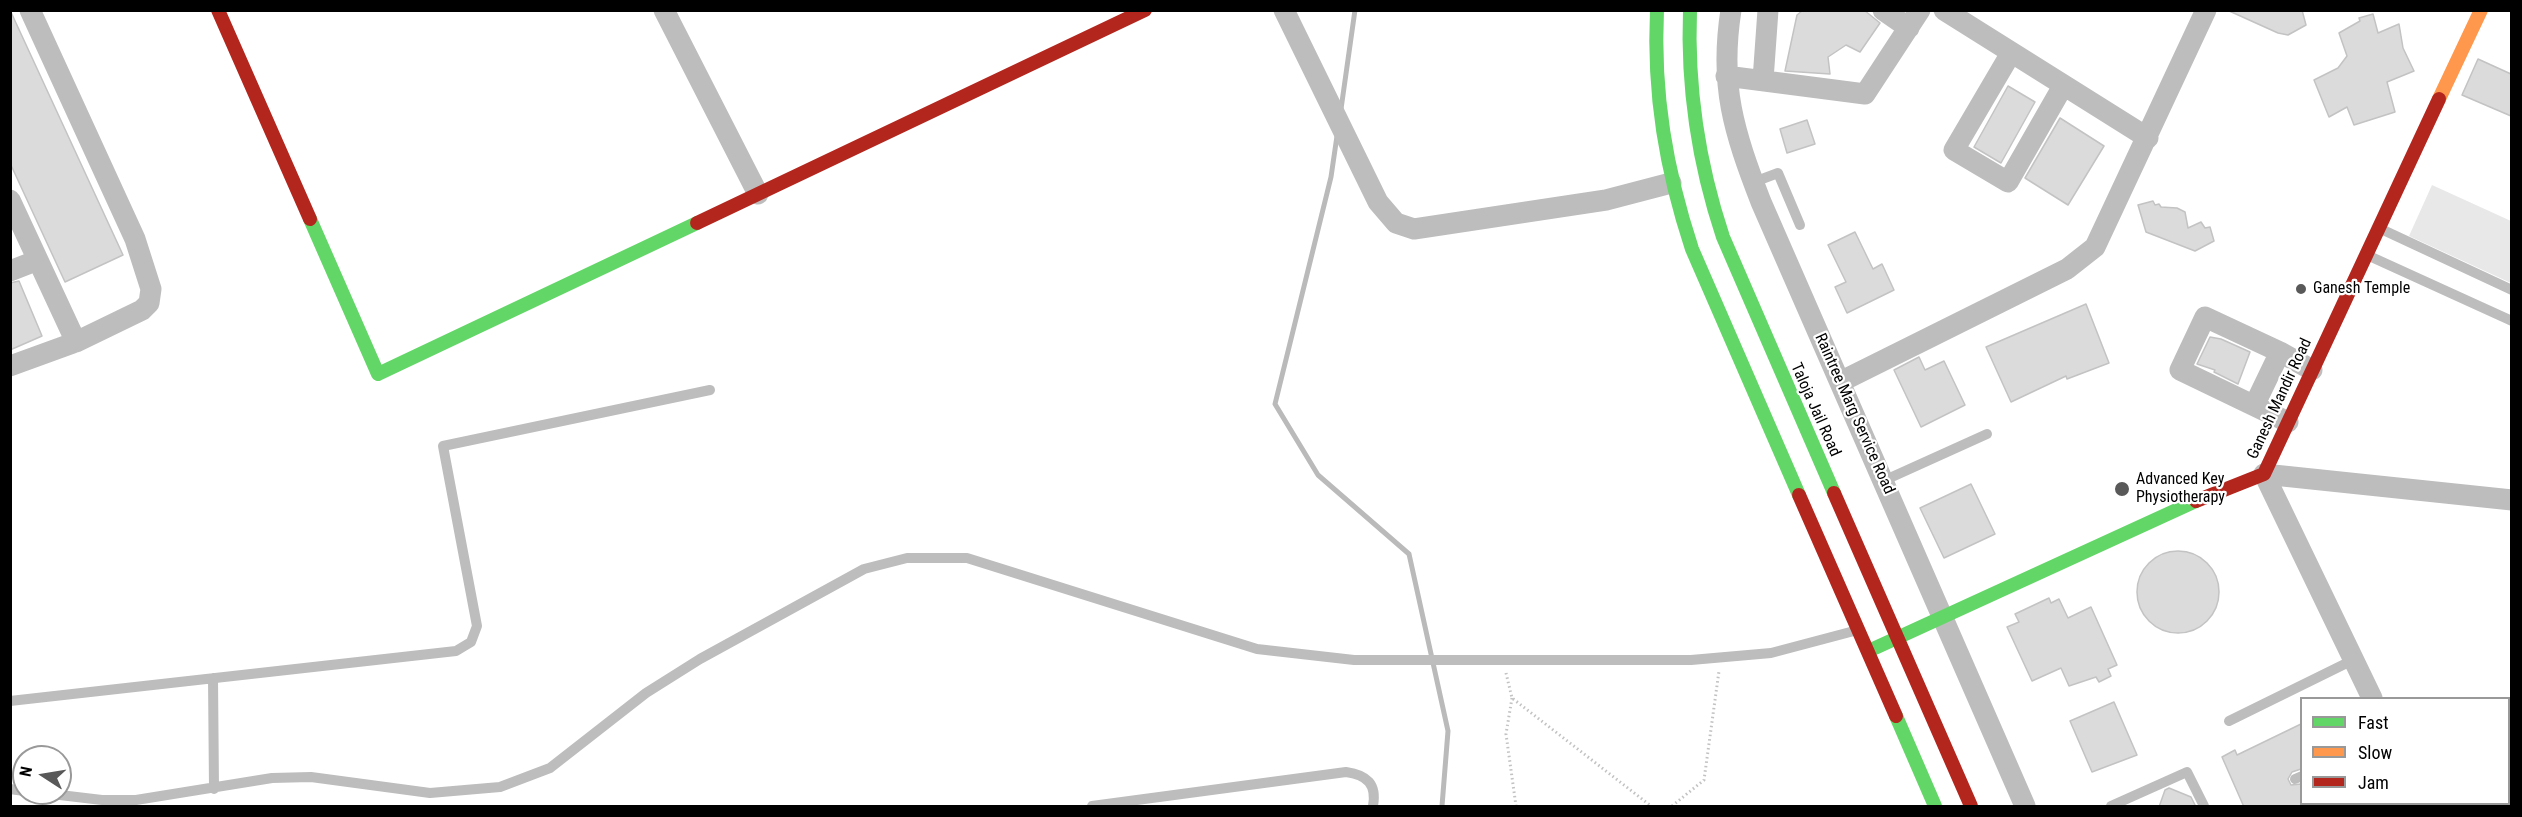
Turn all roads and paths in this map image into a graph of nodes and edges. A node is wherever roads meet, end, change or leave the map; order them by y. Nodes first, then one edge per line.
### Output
1 (30, 10) edge
2 (218, 10) edge
3 (664, 10) edge
4 (1145, 10) edge
5 (1284, 10) edge
6 (1657, 10) edge
7 (1690, 10) edge
8 (1731, 10) edge
9 (1768, 10) edge
10 (1883, 10) edge
11 (1944, 10) edge
12 (2206, 10) edge
13 (2481, 10) edge
14 (1914, 19) edge
15 (2007, 58) junction
16 (1726, 76) junction
17 (1763, 80) junction
18 (2060, 91) junction
19 (2148, 138) junction
20 (1754, 182) junction
21 (1671, 183) junction
22 (758, 194) junction
23 (10, 200) edge
24 (1800, 225) dead end
25 (2378, 228) junction
26 (2366, 255) junction
27 (38, 260) junction
28 (10, 271) edge
29 (2511, 290) edge
30 (2511, 321) edge
31 (76, 342) junction
32 (2280, 352) junction
33 (10, 366) edge
34 (2312, 370) junction
35 (1840, 382) junction
36 (710, 390) dead end
37 (2255, 404) junction
38 (2288, 422) junction
39 (1987, 434) dead end
40 (2264, 474) junction
41 (1883, 481) junction
42 (2511, 500) edge
43 (1943, 616) junction
44 (1872, 622) junction
45 (1897, 638) junction
46 (1867, 652) junction
47 (1721, 657) junction
48 (2355, 659) junction
49 (1503, 660) junction
50 (213, 678) junction
51 (2371, 697) edge
52 (1512, 698) junction
53 (10, 701) edge
54 (2229, 721) dead end
55 (214, 789) junction
56 (72, 796) edge
57 (1092, 807) edge
58 (1373, 807) edge
59 (1516, 807) edge
60 (1651, 807) edge
61 (1672, 807) edge
62 (1935, 807) edge
63 (1971, 807) edge
64 (2025, 807) edge
65 (2111, 807) edge
66 (2204, 807) edge

1 - 31 street
2 - 22 street
3 - 22 street
4 - 22 street
5 - 21 street
6 - 21 street, Taloja Jail Road
7 - 44 street, Taloja Jail Road
8 - 16 street, Raintree Marg Service Road
9 - 17 street
10 - 14 street
11 - 15 street
12 - 19 street
13 - 25 street, Ganesh Mandir Road
14 - 17 street
15 - 18 street
15 - 18 street
16 - 17 street
16 - 20 street, Raintree Marg Service Road
18 - 19 street
19 - 35 street
20 - 24 lane
20 - 35 street, Raintree Marg Service Road
21 - 44 street, Taloja Jail Road
23 - 27 street
25 - 26 street, Ganesh Mandir Road
25 - 29 lane
26 - 30 lane
26 - 34 street, Ganesh Mandir Road
27 - 28 street
27 - 31 street
31 - 33 street
32 - 34 street
32 - 37 street
32 - 37 street
34 - 38 street, Ganesh Mandir Road
35 - 41 street, Raintree Marg Service Road
36 - 50 lane
37 - 38 street
38 - 40 street, Ganesh Mandir Road
39 - 41 lane
40 - 42 street
40 - 43 street, Ganesh Mandir Road
40 - 48 street
41 - 43 street, Raintree Marg Service Road
43 - 45 street, Ganesh Mandir Road
43 - 64 street, Raintree Marg Service Road
44 - 45 street, Taloja Jail Road
44 - 46 street, Taloja Jail Road
44 - 47 lane
45 - 46 street, Ganesh Mandir Road
45 - 63 street, Taloja Jail Road
46 - 62 street, Taloja Jail Road
47 - 49 lane
47 - 61 path
48 - 51 street
48 - 54 lane
49 - 52 path
49 - 55 lane
50 - 53 lane
50 - 55 lane
52 - 59 path
52 - 60 path
55 - 56 lane
57 - 58 lane
65 - 66 lane

